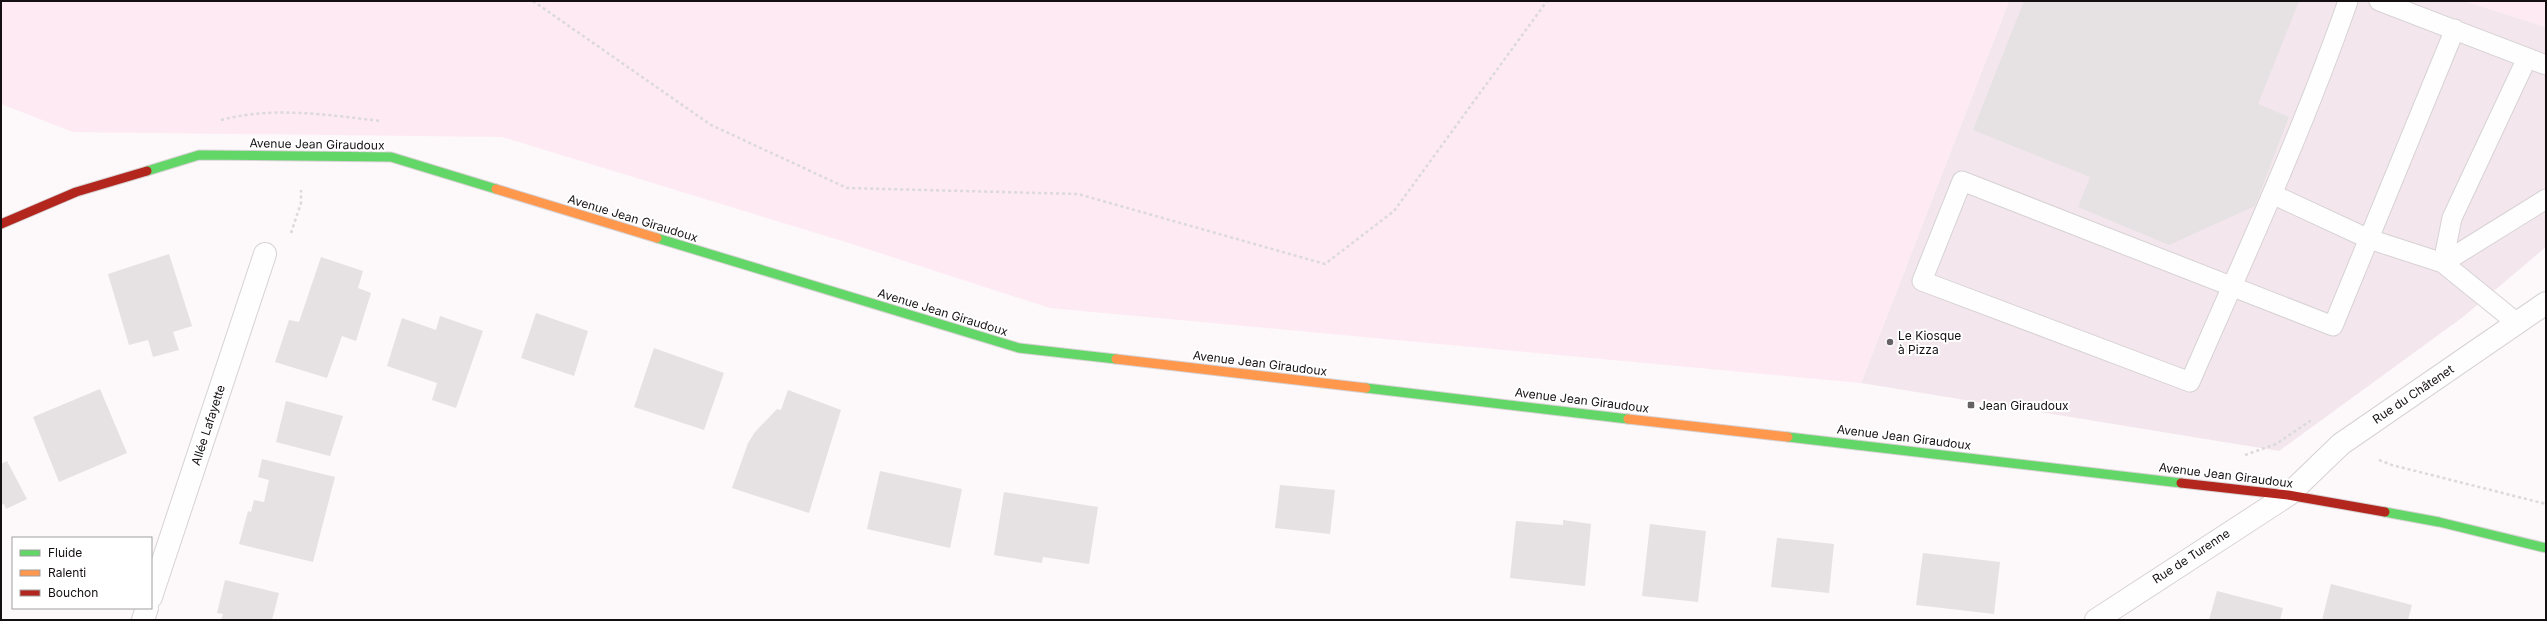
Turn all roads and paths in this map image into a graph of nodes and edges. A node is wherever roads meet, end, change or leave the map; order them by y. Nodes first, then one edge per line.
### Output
1 (533, 1) edge
2 (1547, 1) edge
3 (2348, 1) edge
4 (2379, 1) edge
5 (2455, 30) junction
6 (2527, 58) junction
7 (2546, 65) edge
8 (218, 121) dead end
9 (384, 122) dead end
10 (2272, 194) junction
11 (2546, 199) edge
12 (1, 224) edge
13 (2369, 238) junction
14 (265, 254) dead end
15 (2443, 263) junction
16 (2231, 287) junction
17 (2546, 303) edge
18 (2517, 323) junction
19 (2341, 444) junction
20 (2237, 454) dead end
21 (2288, 495) junction
22 (2546, 504) edge
23 (2546, 548) edge
24 (152, 594) edge
25 (147, 609) edge
26 (143, 620) edge
27 (2096, 620) edge

1 - 2 path
3 - 10 lane
4 - 5 lane
5 - 6 lane
5 - 13 lane
6 - 7 lane
6 - 15 lane
8 - 9 path
10 - 13 lane
10 - 16 lane
11 - 15 lane
12 - 21 street, Avenue Jean Giraudoux
13 - 15 lane
13 - 16 lane
14 - 24 street, Allée Lafayette
15 - 18 lane
16 - 16 lane
17 - 18 street, Rue du Châtenet
18 - 19 street, Rue du Châtenet
19 - 20 path
19 - 21 street, Rue du Châtenet
19 - 22 path
21 - 23 street, Avenue Jean Giraudoux
21 - 27 street, Rue de Turenne
25 - 26 street

